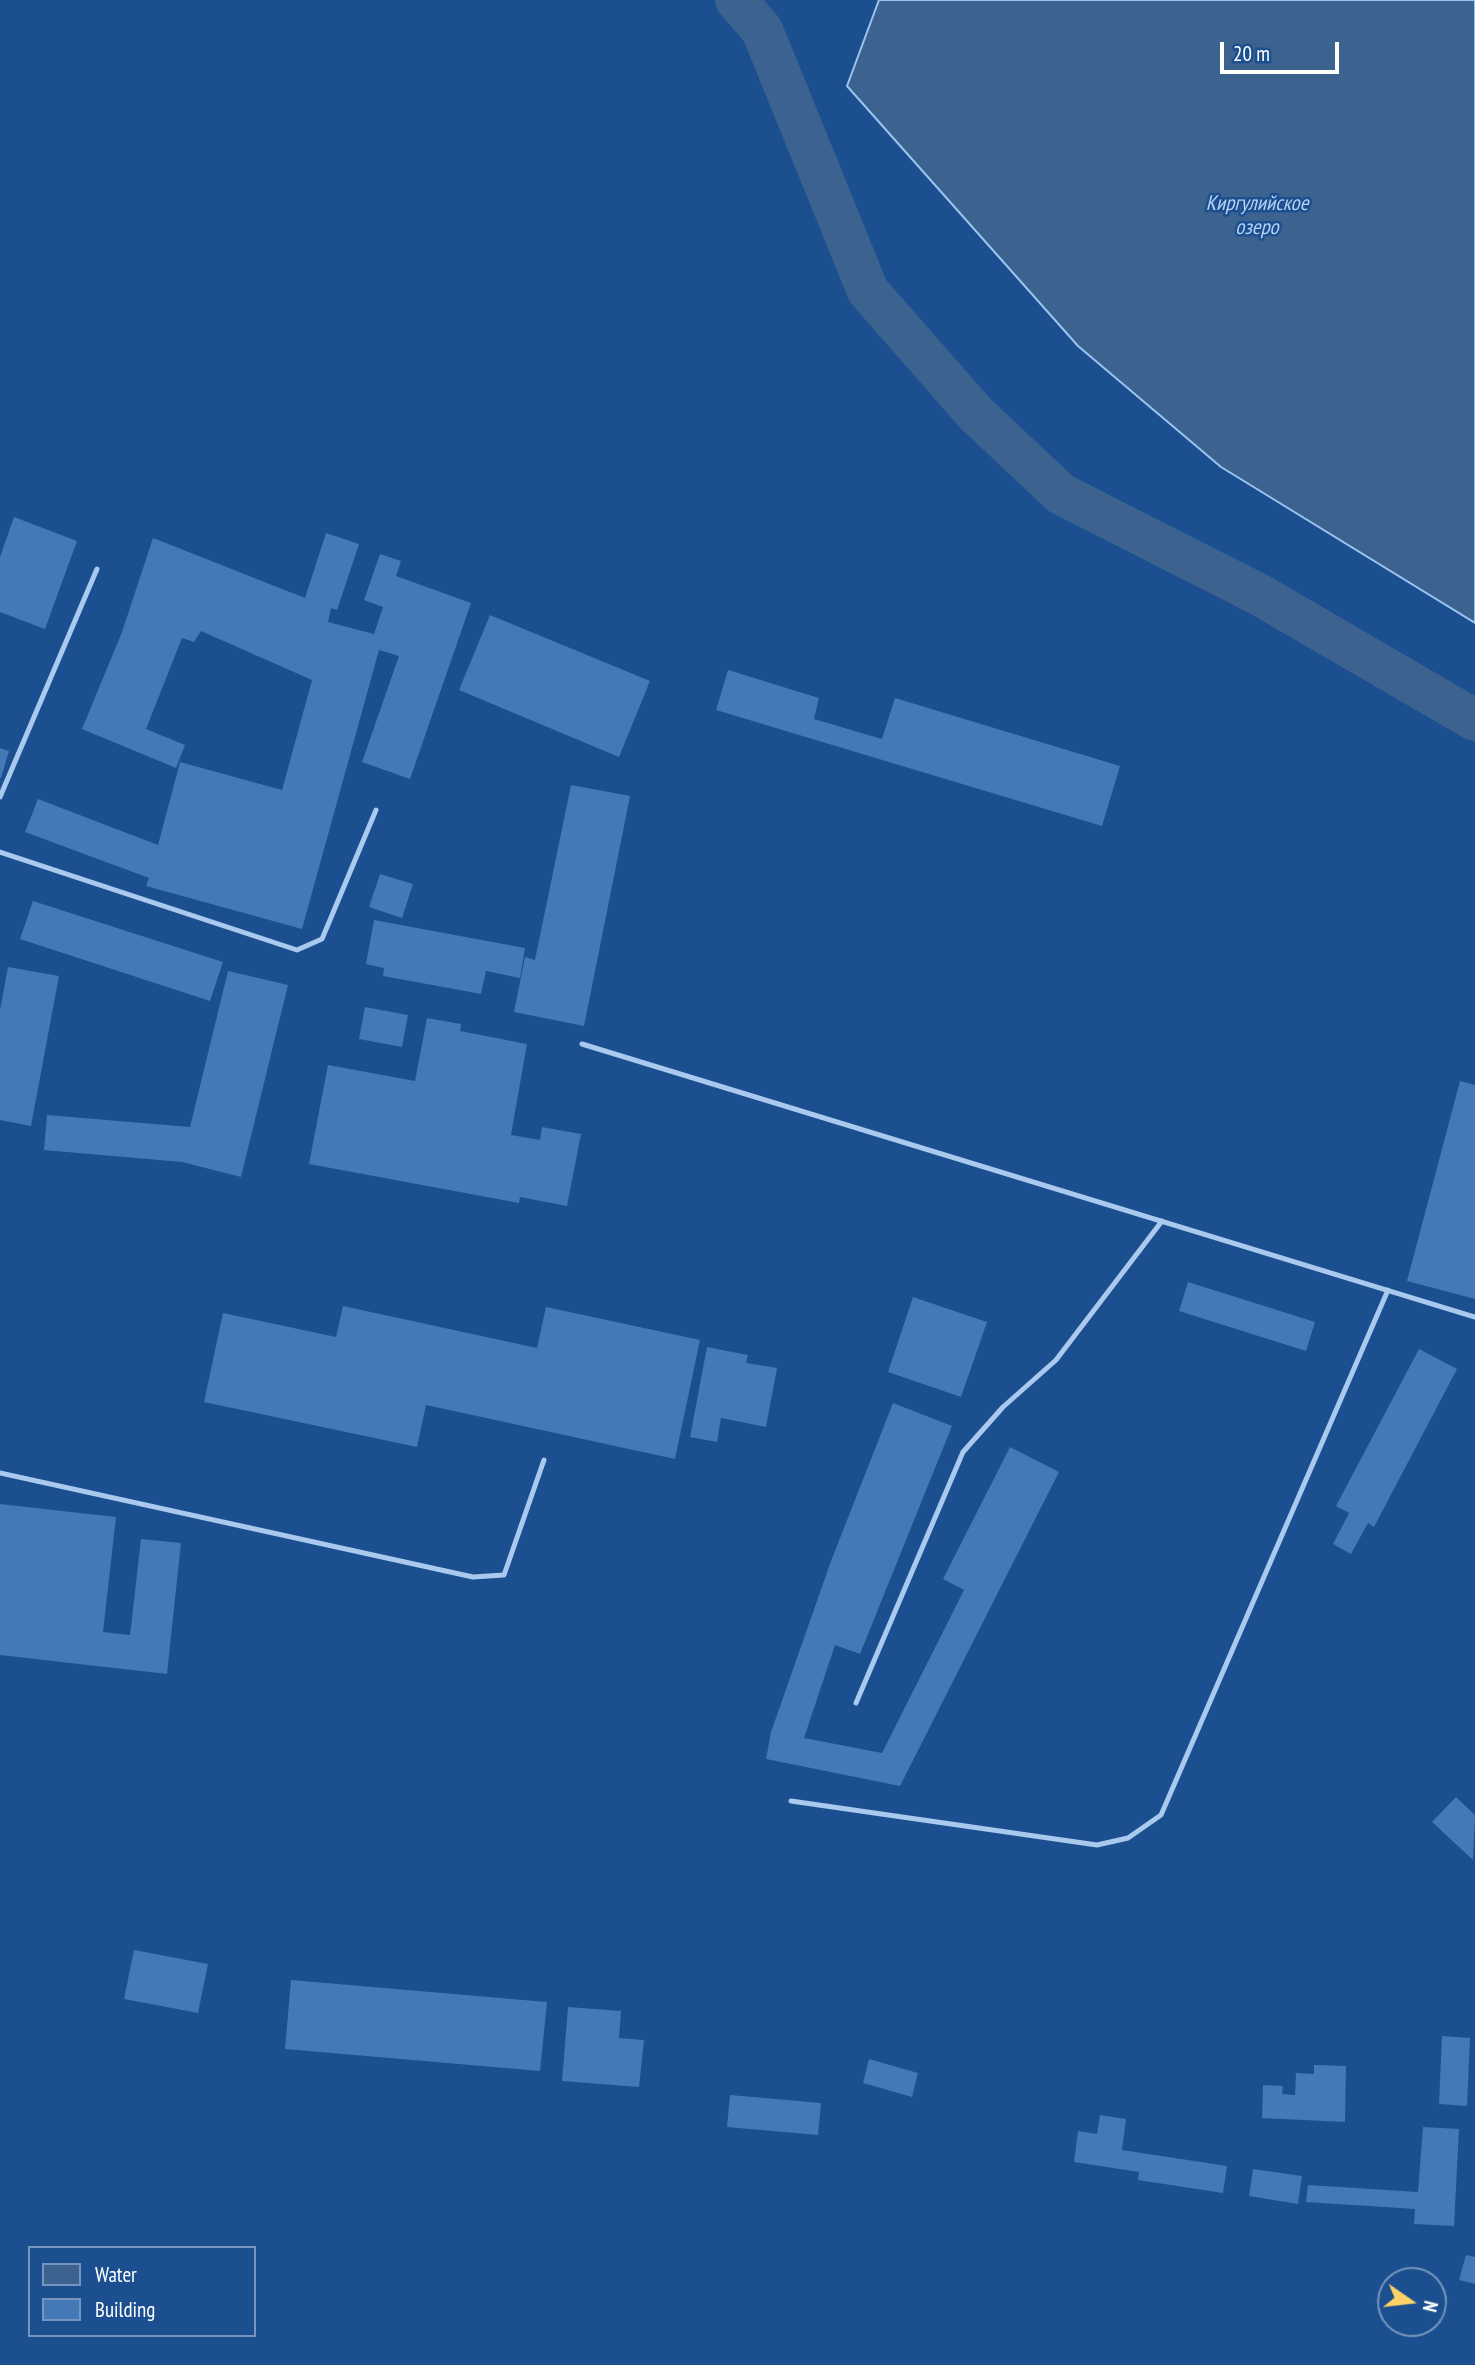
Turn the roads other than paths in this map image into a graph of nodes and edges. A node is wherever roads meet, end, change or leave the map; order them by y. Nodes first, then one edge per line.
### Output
1 (97, 569) dead end
2 (0, 797) edge
3 (376, 810) dead end
4 (0, 852) edge
5 (582, 1044) dead end
6 (1162, 1221) junction
7 (1388, 1290) junction
8 (1475, 1317) edge
9 (544, 1460) dead end
10 (0, 1473) edge
11 (856, 1703) dead end
12 (791, 1801) dead end

1 - 2 lane
3 - 4 lane
5 - 6 lane
6 - 7 lane
6 - 11 lane
7 - 8 lane
7 - 12 lane
9 - 10 lane

